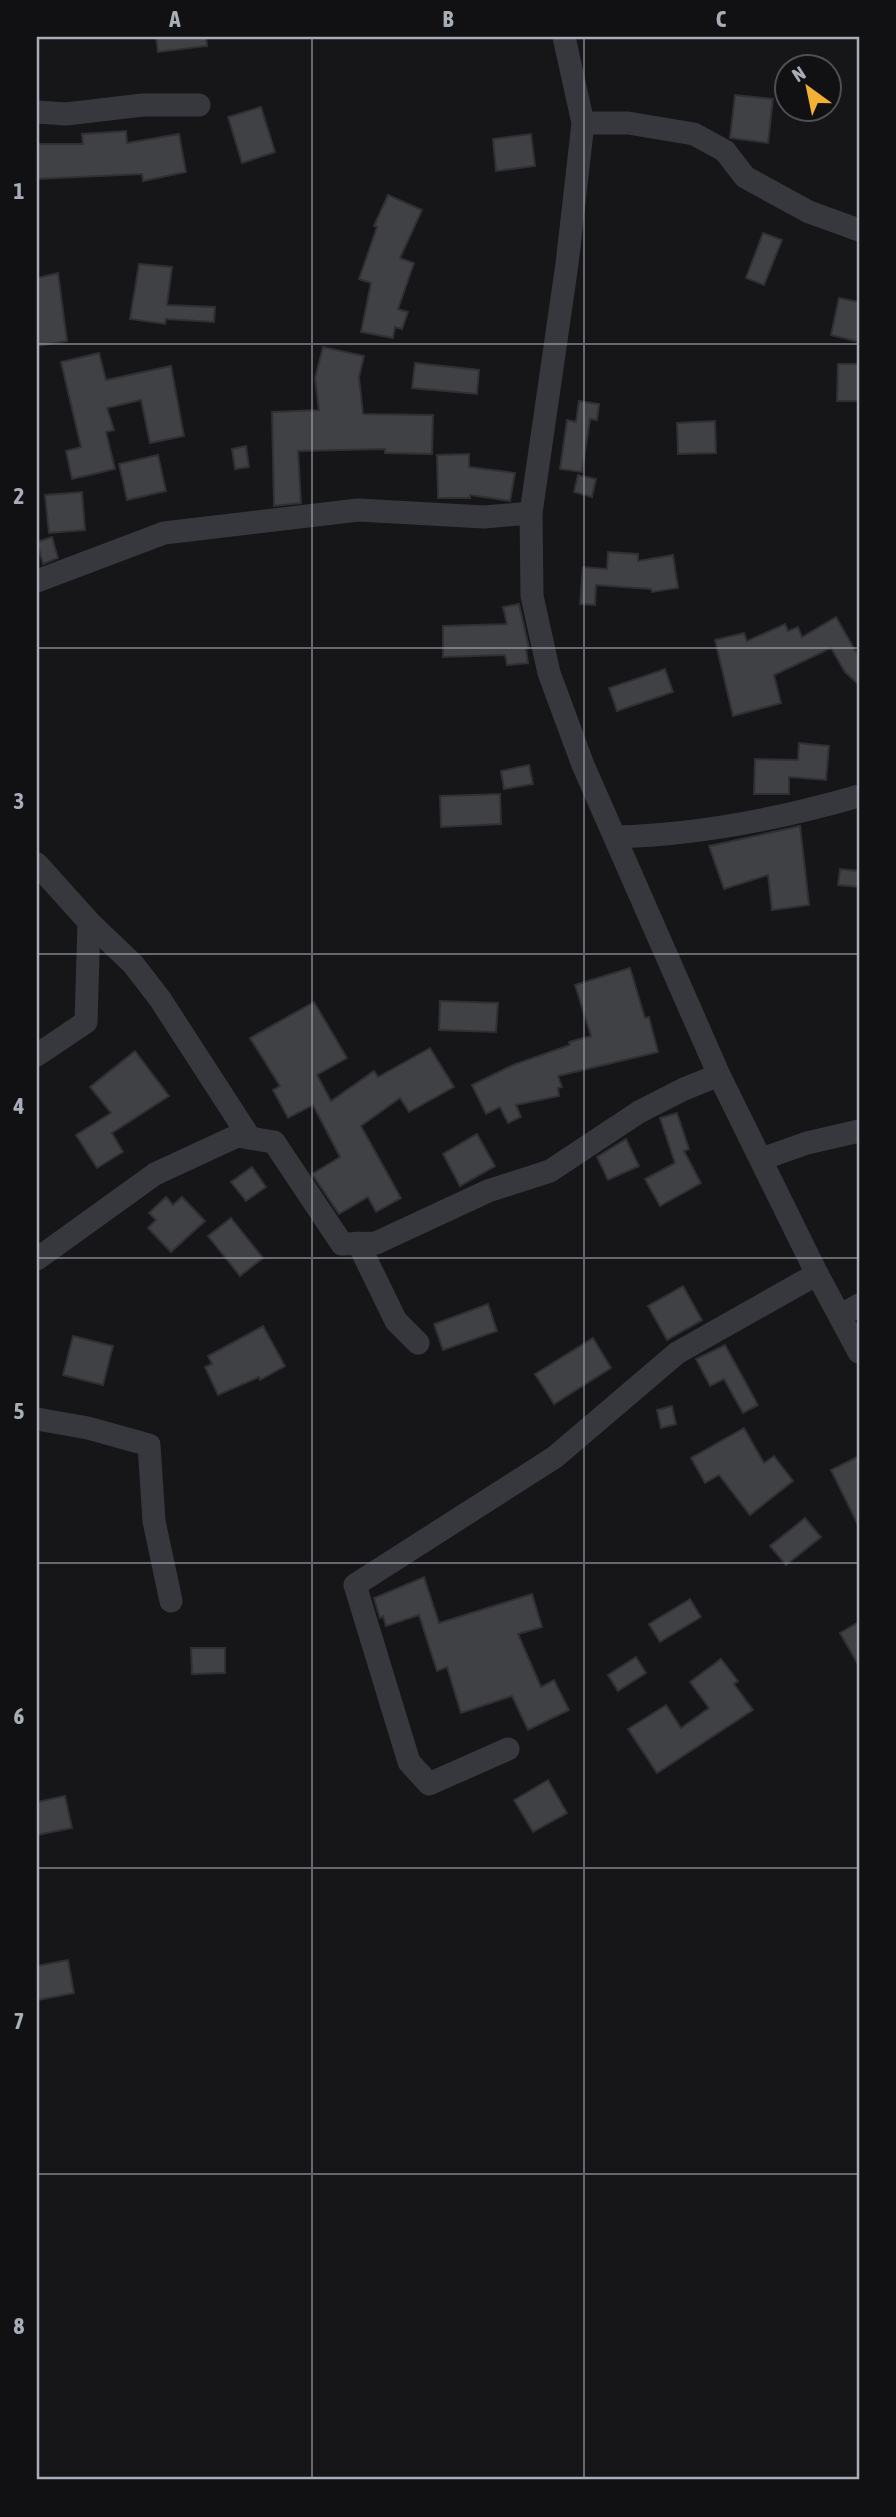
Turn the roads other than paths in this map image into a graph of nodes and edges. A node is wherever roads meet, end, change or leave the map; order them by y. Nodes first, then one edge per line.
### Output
1 (564, 37) edge
2 (199, 105) dead end
3 (37, 113) edge
4 (583, 123) junction
5 (859, 230) edge
6 (531, 513) junction
7 (37, 581) edge
8 (859, 796) edge
9 (615, 837) junction
10 (37, 864) edge
11 (89, 922) junction
12 (37, 1055) edge
13 (719, 1075) junction
14 (859, 1131) edge
15 (250, 1138) junction
16 (762, 1159) junction
17 (358, 1243) junction
18 (37, 1259) edge
19 (817, 1274) junction
20 (850, 1310) edge
21 (418, 1343) dead end
22 (859, 1352) edge
23 (37, 1419) edge
24 (172, 1601) dead end
25 (508, 1749) dead end

1 - 4 street
2 - 3 street
4 - 5 street
4 - 6 street
6 - 7 street
6 - 9 street
8 - 9 street
9 - 13 street
10 - 11 street
11 - 12 street
11 - 15 street
13 - 16 street
13 - 17 street
14 - 16 street
15 - 17 street
15 - 18 street
16 - 19 street
17 - 21 street
19 - 20 street
19 - 25 street
20 - 22 street
23 - 24 street

